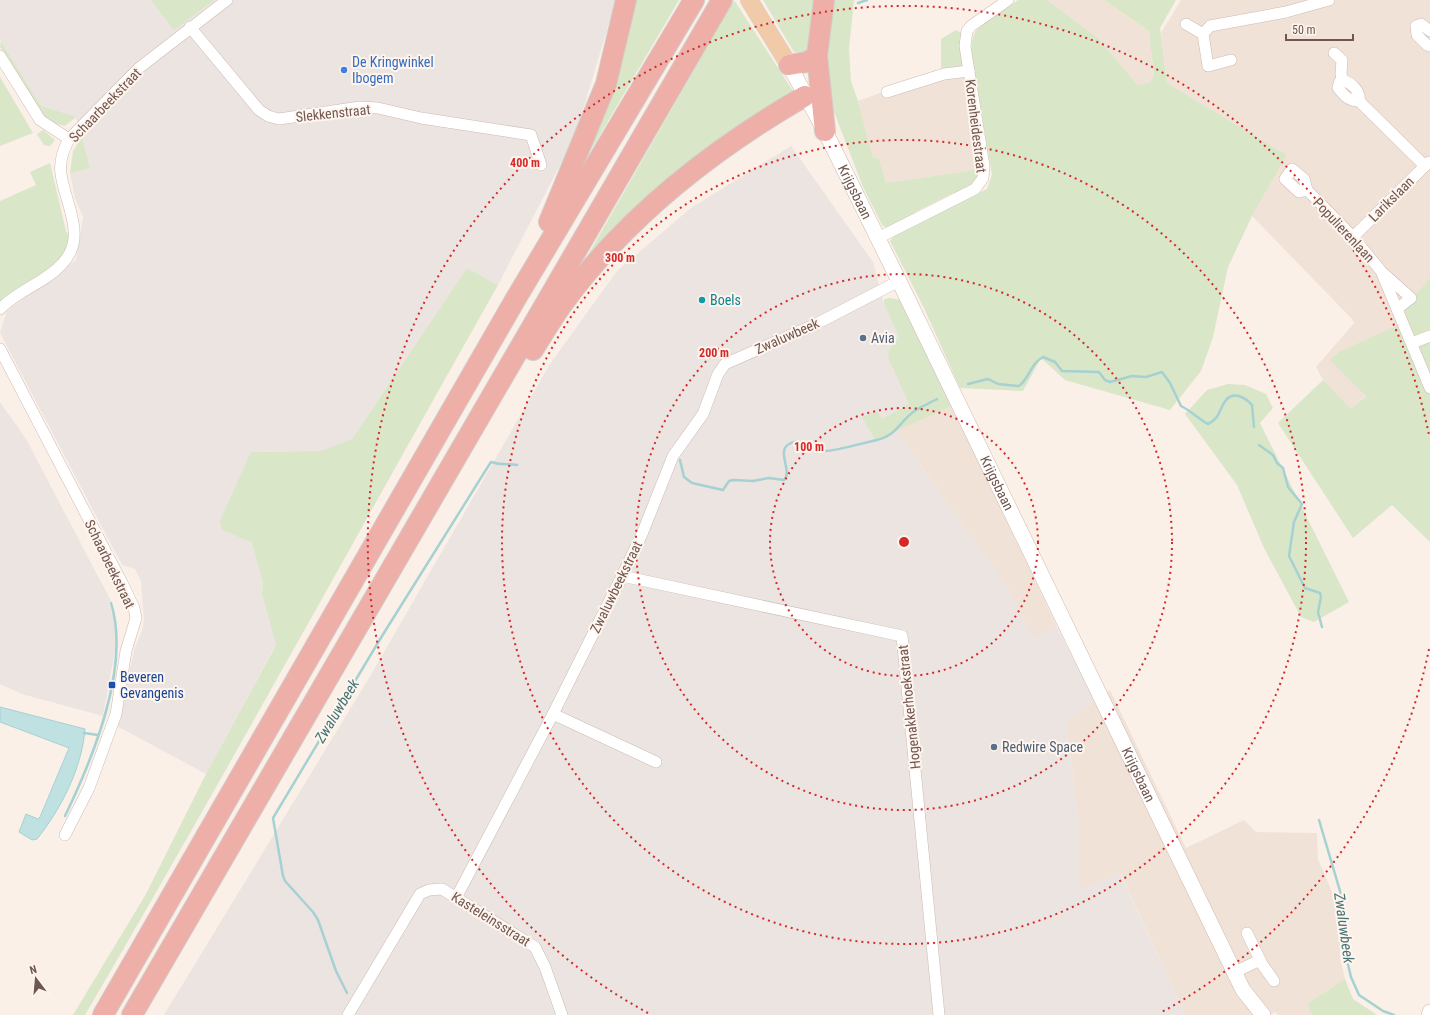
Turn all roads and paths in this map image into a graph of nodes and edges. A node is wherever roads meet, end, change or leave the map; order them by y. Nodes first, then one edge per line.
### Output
1 (227, 0) edge
2 (626, 0) edge
3 (694, 0) edge
4 (722, 0) edge
5 (749, 0) edge
6 (824, 0) edge
7 (1008, 0) edge
8 (1329, 0) edge
9 (1186, 24) dead end
10 (190, 27) junction
11 (1430, 31) edge
12 (1203, 34) junction
13 (1430, 46) edge
14 (1334, 53) dead end
15 (0, 56) edge
16 (817, 56) junction
17 (1231, 60) dead end
18 (789, 65) junction
19 (969, 71) junction
20 (887, 92) dead end
21 (805, 96) junction
22 (825, 131) junction
23 (69, 139) junction
24 (1427, 163) edge
25 (540, 165) dead end
26 (1307, 190) dead end
27 (1353, 237) junction
28 (878, 238) junction
29 (1381, 271) junction
30 (899, 281) junction
31 (515, 300) junction
32 (0, 309) edge
33 (1397, 309) junction
34 (1430, 336) edge
35 (1412, 343) junction
36 (0, 349) edge
37 (1430, 388) edge
38 (476, 422) junction
39 (673, 456) joint
40 (622, 576) junction
41 (553, 714) junction
42 (656, 762) dead end
43 (65, 835) dead end
44 (456, 898) junction
45 (1247, 933) dead end
46 (1260, 960) junction
47 (1235, 972) junction
48 (1274, 981) dead end
49 (1430, 1012) edge
50 (103, 1015) edge
51 (132, 1015) edge
52 (348, 1015) edge
53 (562, 1015) edge
54 (939, 1015) edge
55 (1263, 1015) edge
56 (1429, 1015) edge

1 - 10 street, Schaarbeekstraat
2 - 31 highway
3 - 31 highway
4 - 38 highway
5 - 18 main road, Krijgsbaan
6 - 16 highway
7 - 19 street, Korenheidestraat
8 - 12 street
9 - 12 street
10 - 23 street, Schaarbeekstraat
10 - 25 street, Slekkenstraat
11 - 13 street
12 - 17 street
14 - 24 street
15 - 23 street
16 - 18 highway
16 - 22 highway
18 - 21 main road, Krijgsbaan
19 - 20 street, Korenheidestraat
19 - 28 street, Korenheidestraat
21 - 22 main road, Krijgsbaan
21 - 38 highway
22 - 28 main road, Krijgsbaan
23 - 32 street, Schaarbeekstraat
24 - 27 street, Larikslaan
26 - 27 street, Populierenlaan
27 - 29 street, Populierenlaan
28 - 30 main road, Krijgsbaan
29 - 33 street, Populierenlaan
29 - 33 street, Populierenlaan
30 - 39 street, Zwaluwbeek
30 - 47 main road, Krijgsbaan
31 - 50 highway
33 - 35 street, Populierenlaan
34 - 35 street
35 - 37 street, Populierenlaan
36 - 43 street, Schaarbeekstraat
38 - 51 highway
39 - 40 street, Zwaluwbeekstraat
40 - 41 street, Zwaluwbeekstraat
40 - 54 street, Hogenakkerhoekstraat
41 - 42 street
41 - 44 street, Zwaluwbeekstraat
44 - 52 street, Kasteleinsstraat
44 - 53 street, Kasteleinsstraat
45 - 46 street
46 - 47 street
46 - 48 street
47 - 55 main road, Krijgsbaan
49 - 56 main road

